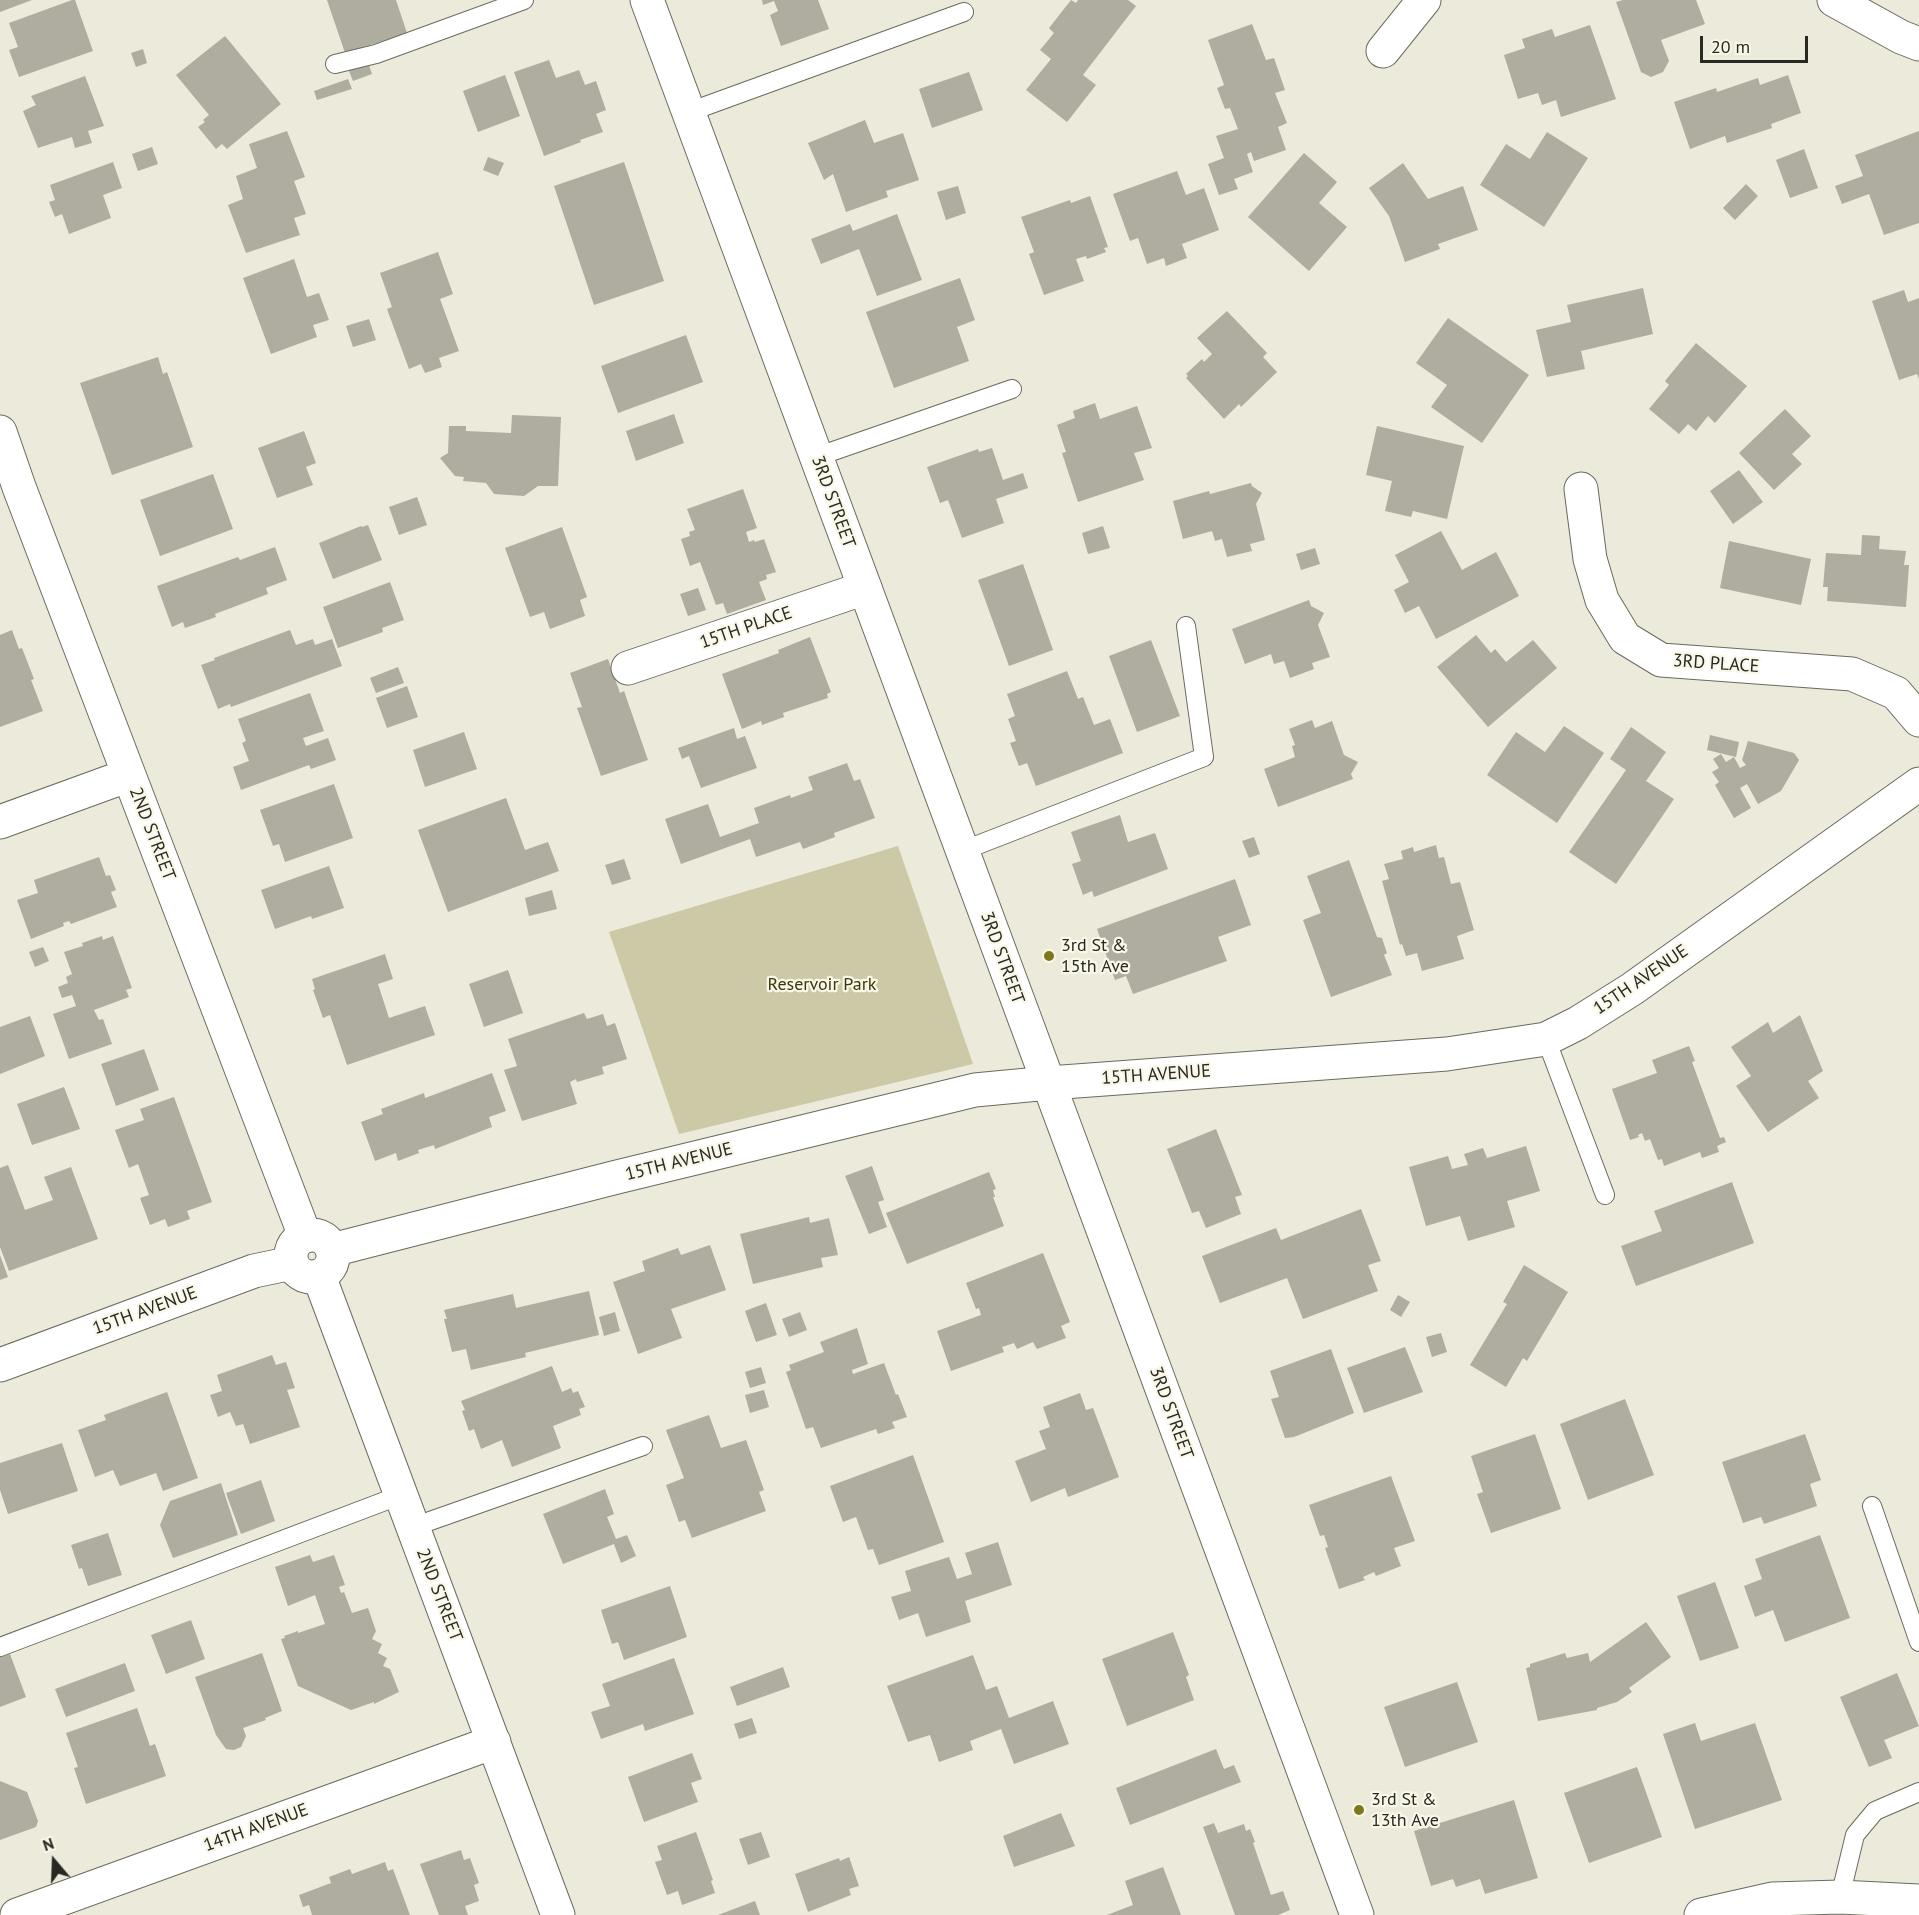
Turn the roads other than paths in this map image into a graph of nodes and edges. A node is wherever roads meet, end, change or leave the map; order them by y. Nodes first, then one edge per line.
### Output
1 (524, 0) edge
2 (647, 0) edge
3 (1424, 0) edge
4 (1834, 0) edge
5 (964, 12) dead end
6 (1919, 44) edge
7 (1383, 51) dead end
8 (336, 64) dead end
9 (689, 112) junction
10 (1012, 389) dead end
11 (0, 432) edge
12 (816, 457) junction
13 (9, 489) edge
14 (1581, 489) dead end
15 (865, 588) junction
16 (1186, 626) dead end
17 (628, 668) dead end
18 (1919, 720) edge
19 (129, 775) junction
20 (1919, 784) edge
21 (0, 822) edge
22 (962, 851) junction
23 (1546, 1039) junction
24 (1048, 1083) junction
25 (1605, 1195) dead end
26 (312, 1256) junction
27 (0, 1365) edge
28 (643, 1446) dead end
29 (401, 1495) junction
30 (1872, 1506) dead end
31 (413, 1527) junction
32 (1919, 1642) edge
33 (0, 1647) edge
34 (494, 1742) junction
35 (1919, 1792) edge
36 (1840, 1897) junction
37 (1919, 1901) edge
38 (17, 1915) edge
39 (558, 1915) edge
40 (1357, 1915) edge
41 (1701, 1915) edge

1 - 8 lane
2 - 9 street, 3RD STREET
3 - 7 street
4 - 6 street
5 - 9 lane
9 - 12 street, 3RD STREET
10 - 12 lane
11 - 13 street, 2ND STREET
12 - 15 street, 3RD STREET
13 - 19 street, 2ND STREET
14 - 18 street, 3RD PLACE
15 - 17 street, 15TH PLACE
15 - 22 street, 3RD STREET
16 - 22 lane
19 - 21 street
19 - 26 street, 2ND STREET
20 - 23 street, 15TH AVENUE
22 - 24 street, 3RD STREET
23 - 24 street, 15TH AVENUE
23 - 25 lane
24 - 26 street, 15TH AVENUE
24 - 40 street, 3RD STREET
26 - 27 street, 15TH AVENUE
26 - 29 street, 2ND STREET
28 - 31 lane
29 - 31 street, 2ND STREET
29 - 33 lane
30 - 32 lane
31 - 34 street, 2ND STREET
34 - 38 street, 14TH AVENUE
34 - 39 street, 2ND STREET
35 - 36 lane
36 - 37 street
36 - 41 street

